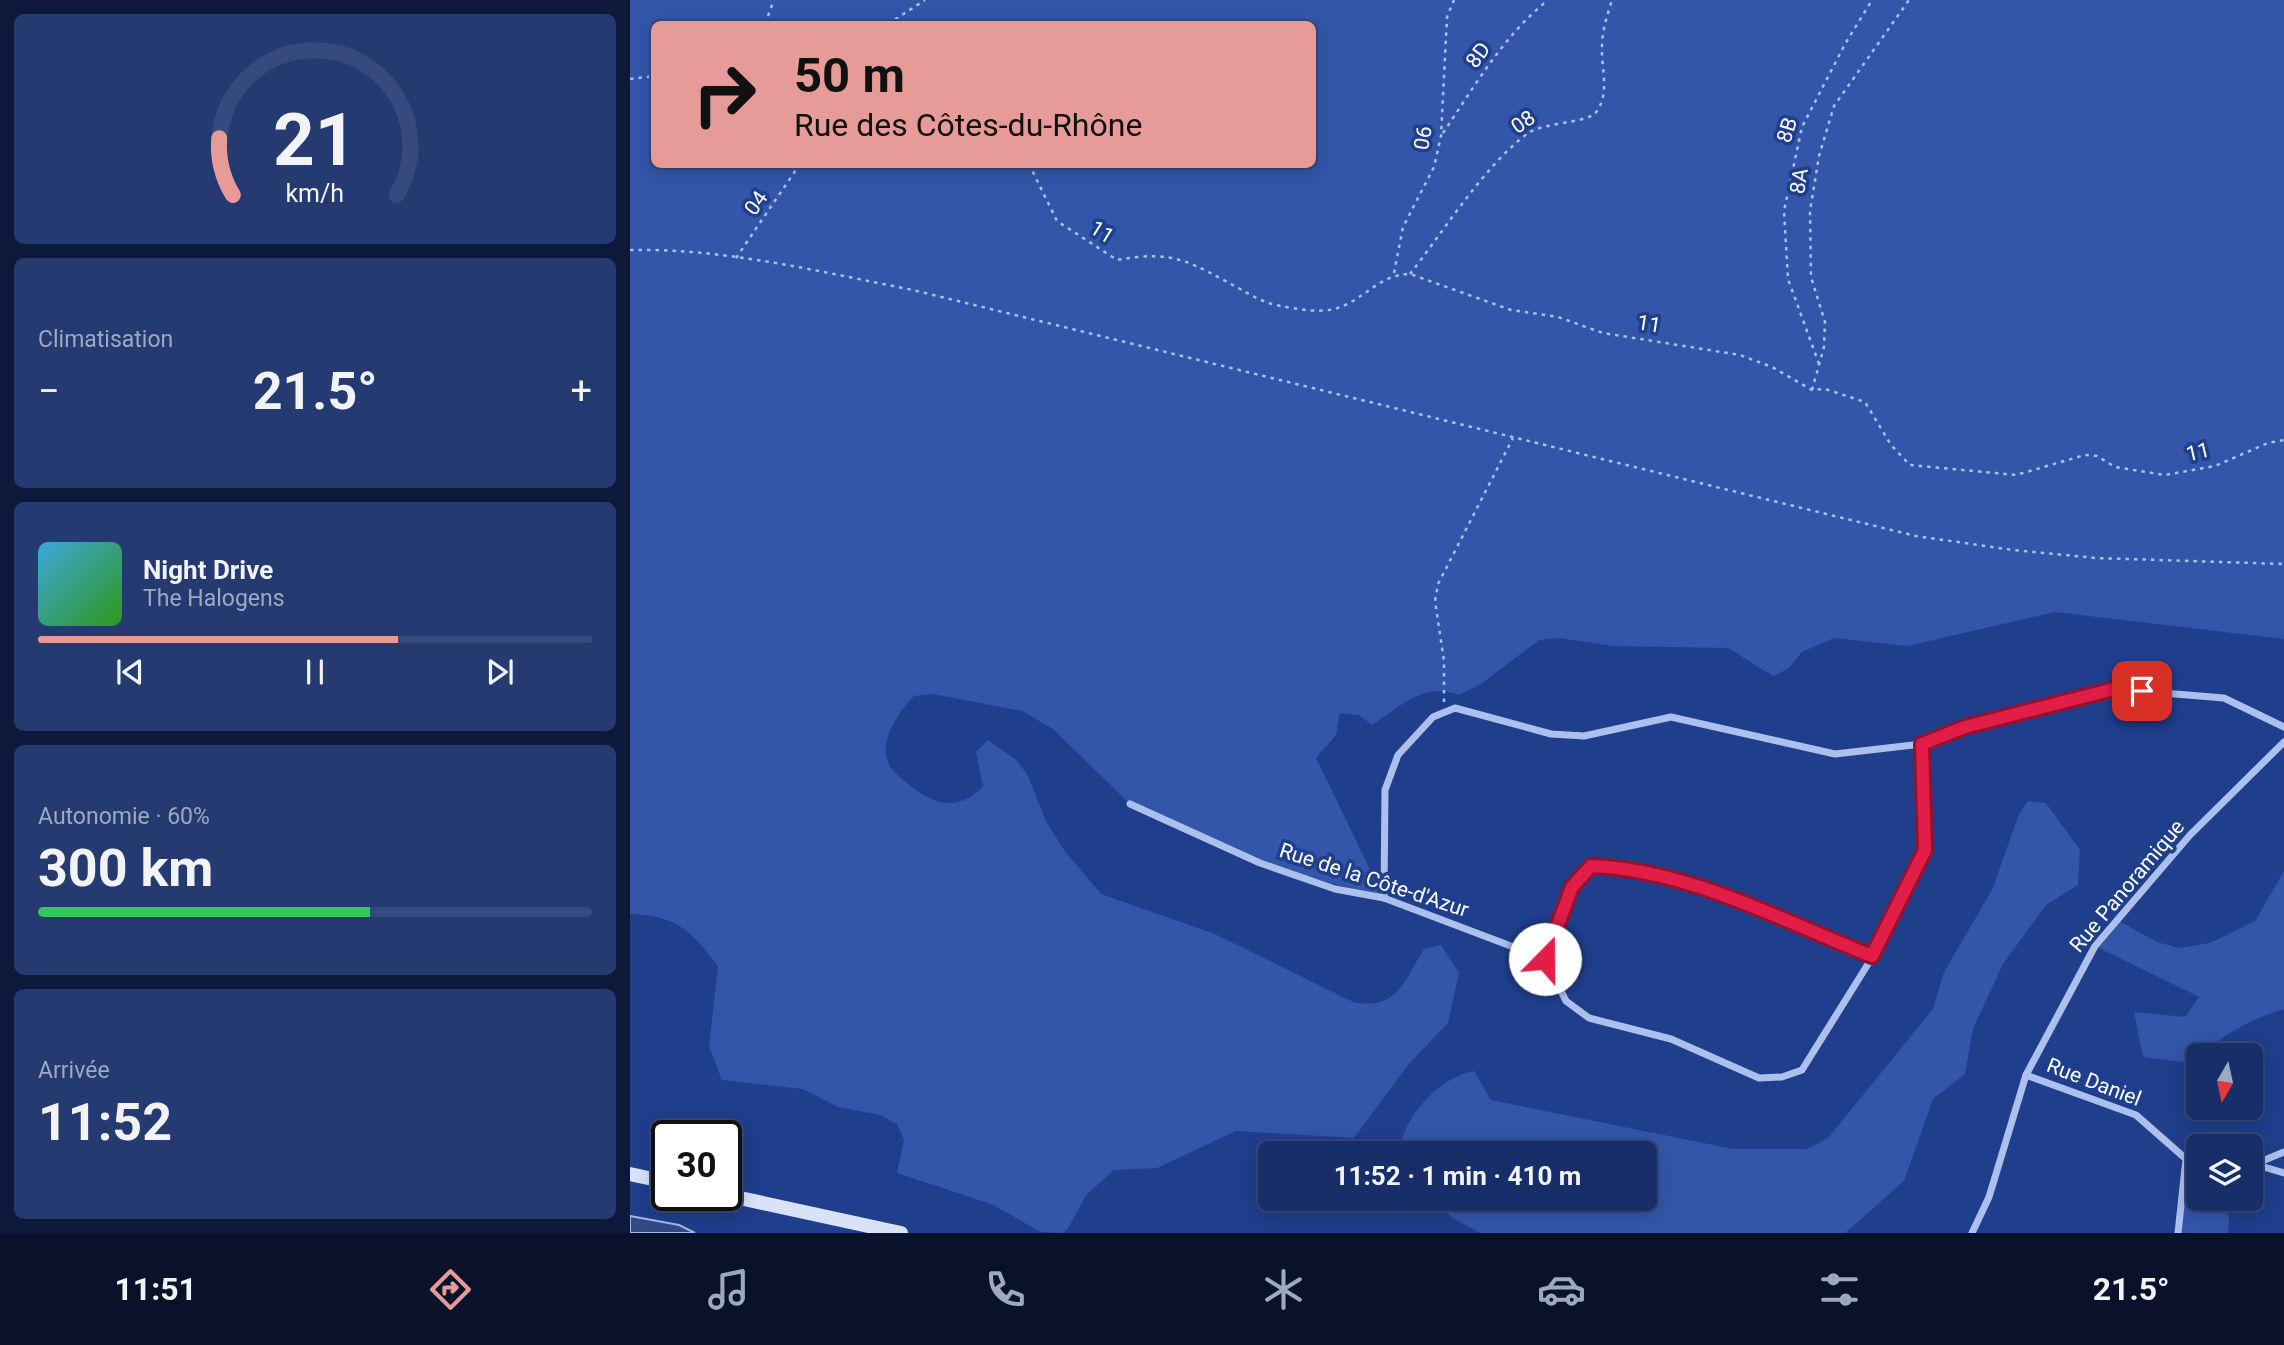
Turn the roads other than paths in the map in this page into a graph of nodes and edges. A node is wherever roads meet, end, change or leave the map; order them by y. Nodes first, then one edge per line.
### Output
1 (2284, 727) edge
2 (2284, 742) edge
3 (1922, 744) junction
4 (1130, 804) dead end
5 (1384, 898) junction
6 (1872, 956) junction
7 (1545, 959) junction
8 (2026, 1075) junction
9 (2284, 1152) edge
10 (2186, 1159) joint
11 (2263, 1159) edge
12 (2263, 1166) edge
13 (2284, 1172) edge
14 (630, 1174) edge
15 (651, 1179) edge
16 (742, 1198) edge
17 (901, 1233) edge
18 (1972, 1233) edge
19 (2178, 1233) edge

1 - 3 street
2 - 8 street, Rue Panoramique
3 - 5 street
3 - 6 street
4 - 5 street, Rue de la Côte-d'Azur
5 - 7 street, Rue de la Côte-d'Azur
6 - 7 street
6 - 7 street
8 - 10 street, Rue Daniel
8 - 18 street, Rue Panoramique
9 - 11 street
10 - 19 street
12 - 13 street
14 - 15 main road
16 - 17 main road

